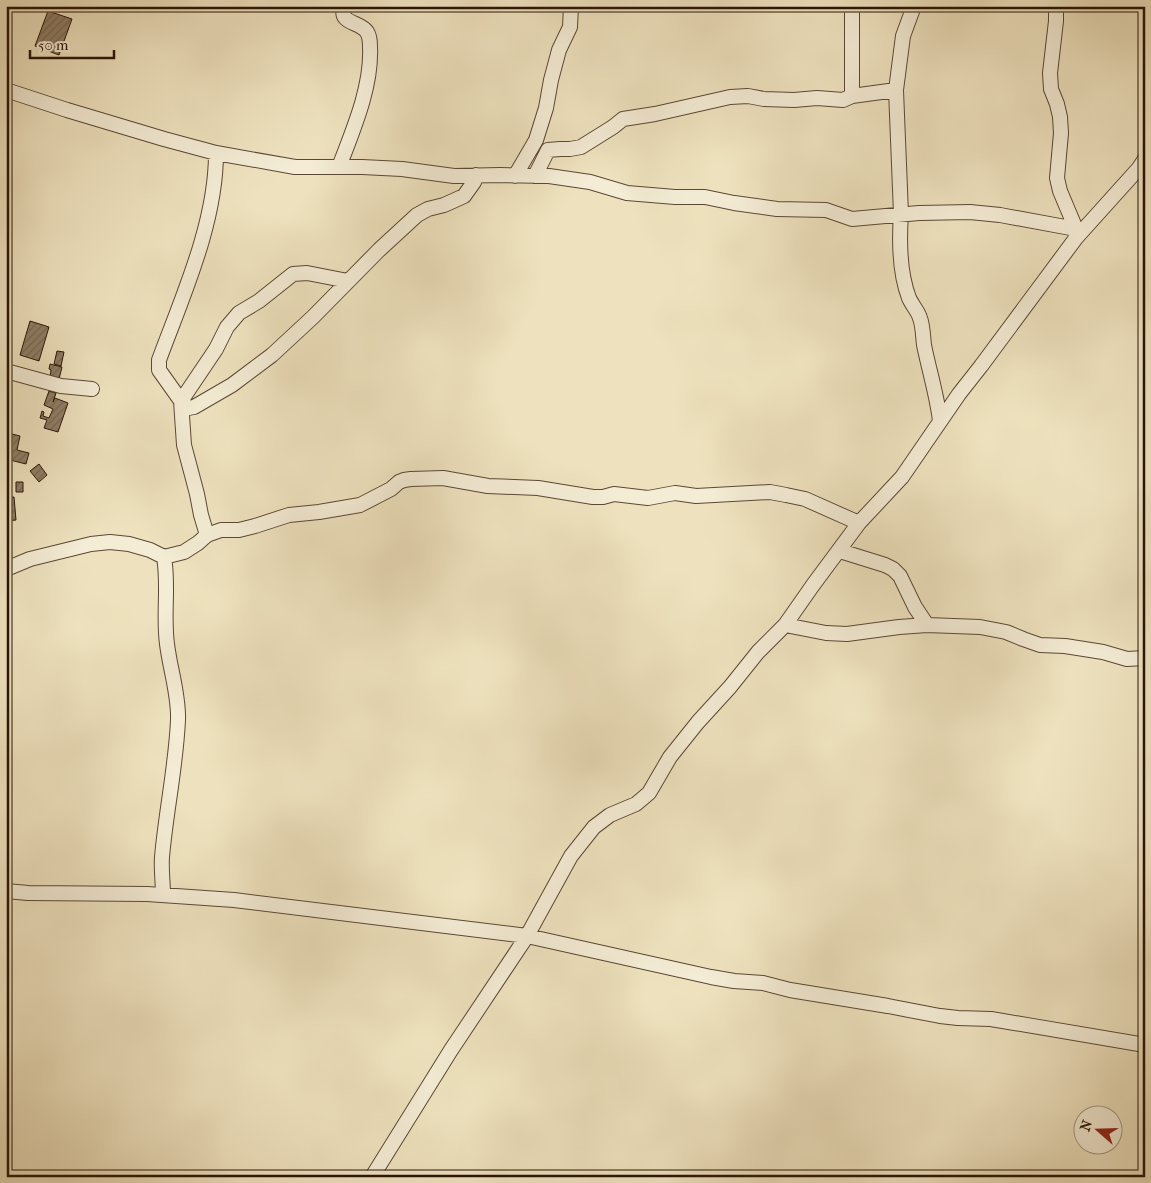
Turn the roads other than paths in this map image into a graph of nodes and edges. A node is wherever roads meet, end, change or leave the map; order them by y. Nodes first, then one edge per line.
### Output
1 (345, 6) edge
2 (571, 6) edge
3 (852, 6) edge
4 (914, 6) edge
5 (1056, 6) edge
6 (6, 90) edge
7 (896, 90) junction
8 (852, 96) junction
9 (536, 140) junction
10 (548, 150) junction
11 (216, 153) junction
12 (1145, 159) edge
13 (339, 167) junction
14 (476, 176) junction
15 (515, 176) junction
16 (535, 176) junction
17 (901, 214) junction
18 (1076, 234) junction
19 (348, 281) junction
20 (6, 371) edge
21 (92, 389) dead end
22 (182, 405) junction
23 (940, 420) junction
24 (859, 523) junction
25 (207, 535) junction
26 (840, 551) junction
27 (164, 557) junction
28 (6, 569) edge
29 (786, 625) junction
30 (927, 625) junction
31 (1145, 658) edge
32 (6, 891) edge
33 (163, 895) junction
34 (527, 936) junction
35 (1145, 1045) edge
36 (372, 1177) edge

1 - 13 street
2 - 9 street
3 - 8 street
4 - 7 street
5 - 18 street
6 - 11 street
7 - 8 street
7 - 17 street
8 - 10 street
9 - 10 street
9 - 15 street
10 - 16 street
11 - 13 street
11 - 22 street
12 - 18 street
13 - 14 street
14 - 15 street
14 - 19 street
15 - 16 street
16 - 17 street
17 - 18 street
17 - 23 street
18 - 23 street
19 - 22 street
19 - 22 street
20 - 21 street
22 - 25 street
23 - 24 street
24 - 25 street
24 - 26 street
25 - 27 street
26 - 29 street
26 - 30 street
27 - 28 street
27 - 33 street
29 - 30 street
29 - 34 street
30 - 31 street
32 - 33 street
33 - 34 street
34 - 35 street
34 - 36 street

